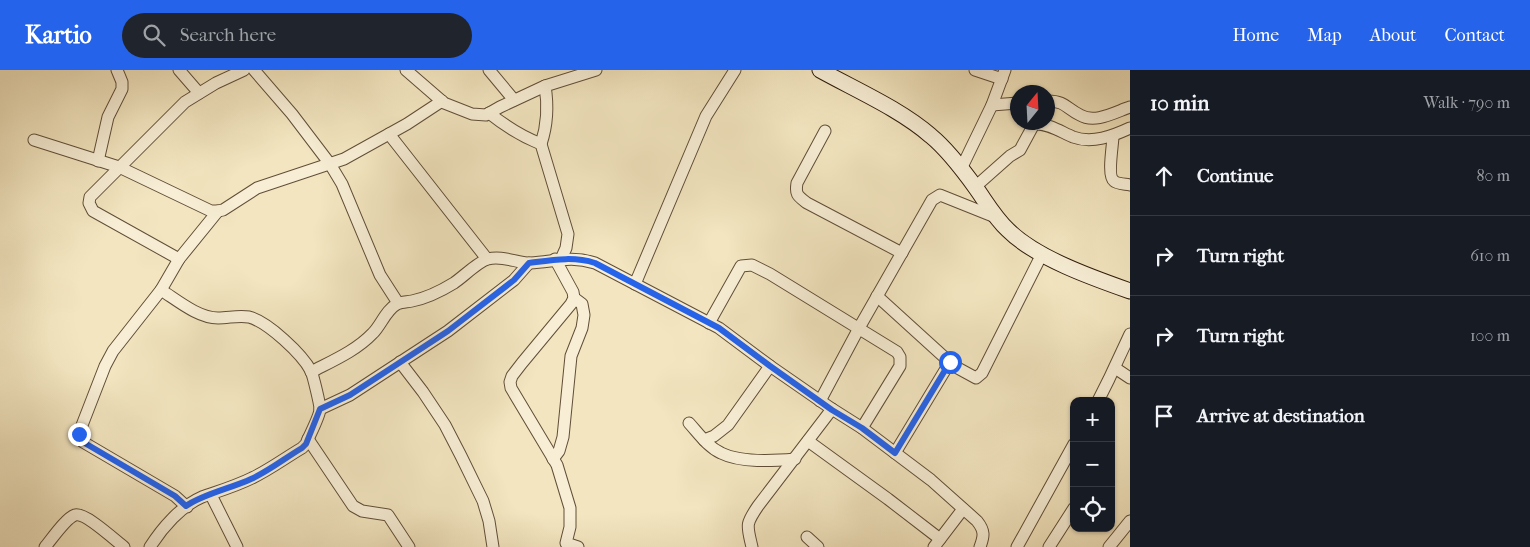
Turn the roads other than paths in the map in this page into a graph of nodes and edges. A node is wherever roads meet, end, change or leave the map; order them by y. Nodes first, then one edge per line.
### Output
1 (117, 70) edge
2 (179, 70) edge
3 (244, 70) edge
4 (254, 70) edge
5 (406, 70) edge
6 (489, 70) edge
7 (596, 70) edge
8 (735, 70) edge
9 (820, 70) edge
10 (975, 70) edge
11 (1003, 74) edge
12 (545, 86) junction
13 (199, 93) junction
14 (514, 100) junction
15 (442, 101) junction
16 (1055, 102) edge
17 (1010, 104) edge
18 (992, 105) junction
19 (1130, 107) edge
20 (489, 113) junction
21 (1130, 128) edge
22 (825, 131) dead end
23 (389, 134) junction
24 (1113, 136) junction
25 (34, 140) dead end
26 (541, 144) junction
27 (98, 161) junction
28 (330, 164) junction
29 (119, 167) junction
30 (961, 169) junction
31 (1130, 185) edge
32 (975, 187) junction
33 (218, 212) junction
34 (995, 217) junction
35 (902, 253) junction
36 (1042, 254) junction
37 (179, 259) junction
38 (487, 259) junction
39 (558, 259) junction
40 (529, 263) junction
41 (635, 284) junction
42 (161, 290) junction
43 (1130, 291) edge
44 (877, 296) junction
45 (574, 298) junction
46 (398, 304) junction
47 (709, 323) junction
48 (859, 328) junction
49 (1130, 334) edge
50 (400, 362) junction
51 (950, 362) junction
52 (770, 366) junction
53 (1115, 368) junction
54 (311, 372) junction
55 (1130, 378) edge
56 (1100, 397) edge
57 (820, 401) junction
58 (320, 409) junction
59 (832, 410) junction
60 (689, 423) dead end
61 (862, 428) junction
62 (308, 439) junction
63 (704, 440) junction
64 (808, 441) junction
65 (1070, 451) edge
66 (895, 453) junction
67 (553, 459) junction
68 (795, 459) junction
69 (211, 495) junction
70 (186, 506) junction
71 (964, 510) junction
72 (1070, 514) edge
73 (1130, 521) edge
74 (807, 537) dead end
75 (937, 543) edge
76 (565, 545) edge
77 (45, 547) edge
78 (124, 547) edge
79 (150, 547) edge
80 (237, 547) edge
81 (409, 547) edge
82 (493, 547) edge
83 (578, 547) edge
84 (752, 547) edge
85 (818, 547) edge
86 (980, 547) edge
87 (1016, 547) edge
88 (1050, 547) edge
89 (1109, 547) edge

1 - 27 street
2 - 13 street
3 - 13 street
4 - 28 street
5 - 15 street
6 - 14 street
7 - 12 street
8 - 41 street
9 - 30 main road
10 - 11 street
11 - 18 street
12 - 14 street
12 - 26 street
13 - 29 street
14 - 20 street
15 - 20 street
15 - 23 street
16 - 19 street
17 - 18 street
18 - 30 street
20 - 26 street
21 - 24 street
22 - 35 street
23 - 28 street
23 - 38 street
24 - 31 street
24 - 32 street
25 - 27 street
26 - 39 street
27 - 29 street
28 - 33 street
28 - 46 street
29 - 33 street
29 - 37 street
30 - 32 main road
32 - 34 main road
33 - 37 street
34 - 35 street
34 - 36 main road
35 - 44 street
36 - 43 main road
36 - 51 street
37 - 42 street
38 - 40 street
38 - 46 street
39 - 40 street
39 - 41 street
39 - 45 street
40 - 50 street
41 - 47 street
42 - 54 street
42 - 70 street
44 - 48 street
44 - 51 street
45 - 67 street
45 - 67 street
46 - 54 street
47 - 48 street
47 - 52 street
48 - 57 street
48 - 61 street
49 - 53 street
50 - 58 street
50 - 82 street
51 - 66 street
52 - 57 street
52 - 63 street
53 - 55 street
53 - 56 street
54 - 58 street
57 - 59 street
58 - 62 street
59 - 61 street
59 - 64 street
60 - 63 street
61 - 66 street
62 - 69 street
62 - 81 street
63 - 68 street
64 - 68 street
64 - 75 street
65 - 87 street
66 - 71 street
67 - 76 street
68 - 84 street
69 - 70 street
69 - 80 street
70 - 79 street
71 - 75 street
71 - 86 street
72 - 88 street
73 - 89 street
74 - 85 street
76 - 83 street
77 - 78 street

